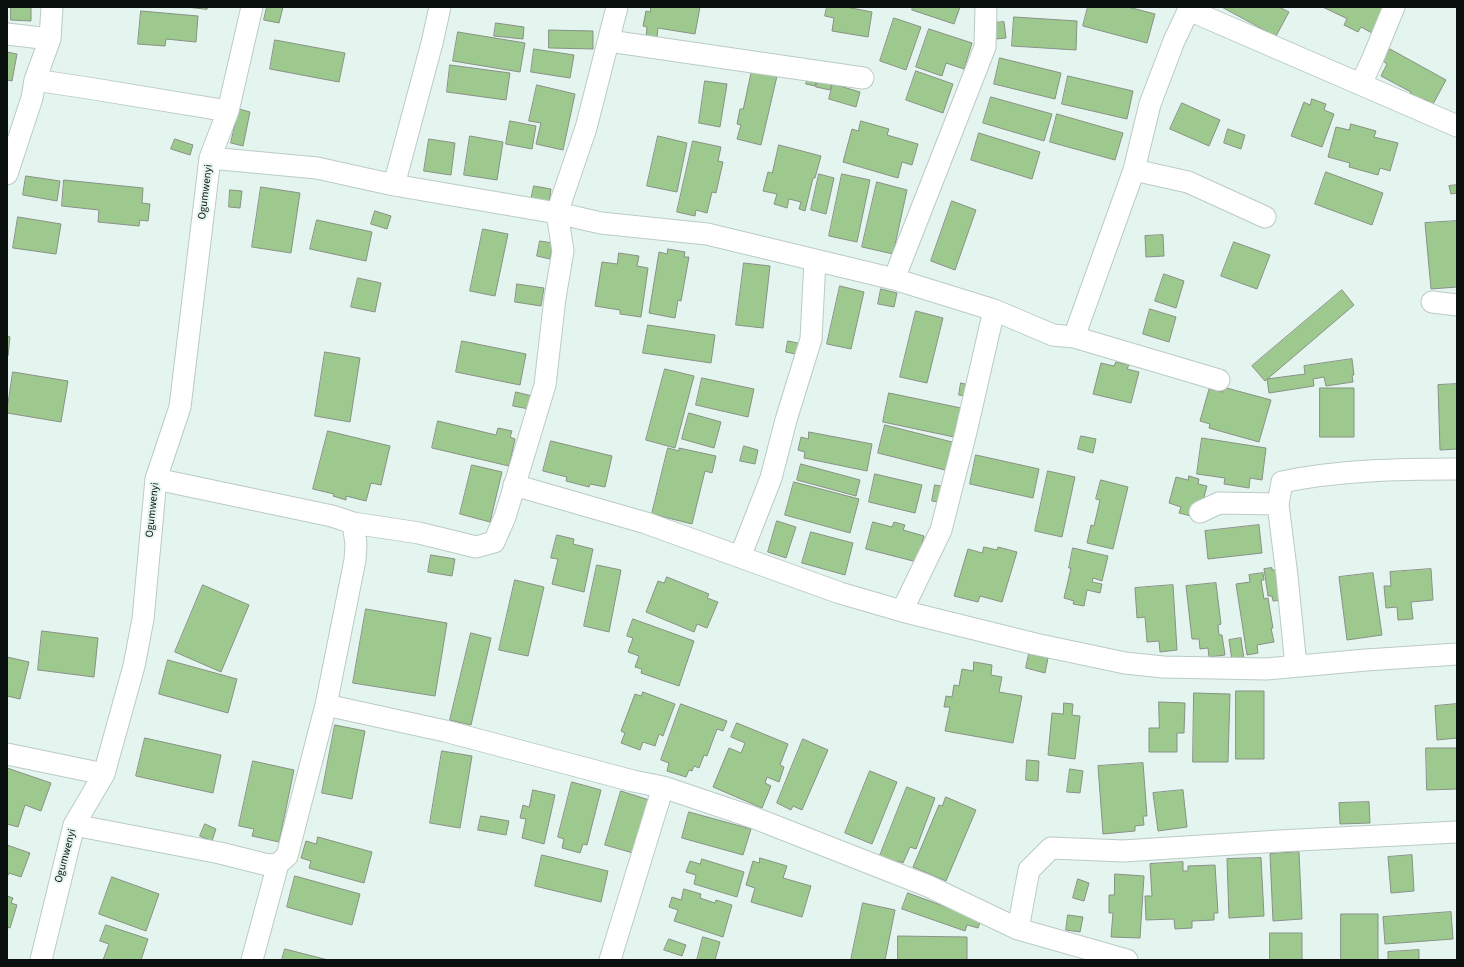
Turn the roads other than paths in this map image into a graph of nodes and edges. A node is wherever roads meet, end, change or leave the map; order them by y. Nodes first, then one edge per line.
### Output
1 (52, 7) edge
2 (252, 7) edge
3 (440, 7) edge
4 (617, 7) edge
5 (986, 7) edge
6 (1394, 7) edge
7 (1189, 8) edge
8 (7, 34) edge
9 (50, 39) junction
10 (609, 41) junction
11 (863, 78) dead end
12 (35, 80) junction
13 (1361, 84) junction
14 (228, 111) junction
15 (1457, 126) edge
16 (210, 158) junction
17 (1134, 170) junction
18 (7, 174) edge
19 (394, 184) junction
20 (557, 213) junction
21 (1265, 216) dead end
22 (815, 260) junction
23 (894, 279) junction
24 (1432, 302) dead end
25 (1457, 305) edge
26 (994, 310) junction
27 (1074, 337) junction
28 (1219, 380) dead end
29 (1457, 469) edge
30 (156, 479) junction
31 (514, 485) junction
32 (1278, 504) junction
33 (1200, 512) dead end
34 (353, 523) junction
35 (740, 557) junction
36 (902, 611) junction
37 (1457, 654) edge
38 (1296, 666) junction
39 (326, 705) junction
40 (7, 754) edge
41 (104, 774) junction
42 (663, 787) junction
43 (74, 825) junction
44 (1457, 834) edge
45 (278, 864) junction
46 (1018, 929) junction
47 (41, 960) edge
48 (252, 960) edge
49 (610, 960) edge
50 (1127, 960) edge

1 - 9 street
2 - 14 street, Ogumwenyi
3 - 19 street
4 - 10 street
5 - 23 street
6 - 13 street
7 - 13 street
7 - 17 street
8 - 9 street
9 - 12 street
10 - 11 street
10 - 20 street
12 - 14 street
12 - 18 street
13 - 15 street
14 - 16 street, Ogumwenyi
16 - 19 street
16 - 30 street, Ogumwenyi
17 - 21 street
17 - 27 street
19 - 20 street
20 - 22 street
20 - 31 street
22 - 23 street
22 - 35 street
23 - 26 street
24 - 25 street
26 - 27 street
26 - 36 street
27 - 28 street
29 - 32 street
30 - 34 street
30 - 41 street, Ogumwenyi
31 - 34 street
31 - 35 street
32 - 33 street
32 - 38 street
34 - 39 street
35 - 36 street
36 - 38 street
37 - 38 street
39 - 42 street
39 - 45 street
40 - 41 street
41 - 43 street, Ogumwenyi
42 - 46 street
42 - 49 street
43 - 45 street
43 - 47 street, Ogumwenyi
44 - 46 street
45 - 48 street
46 - 50 street

